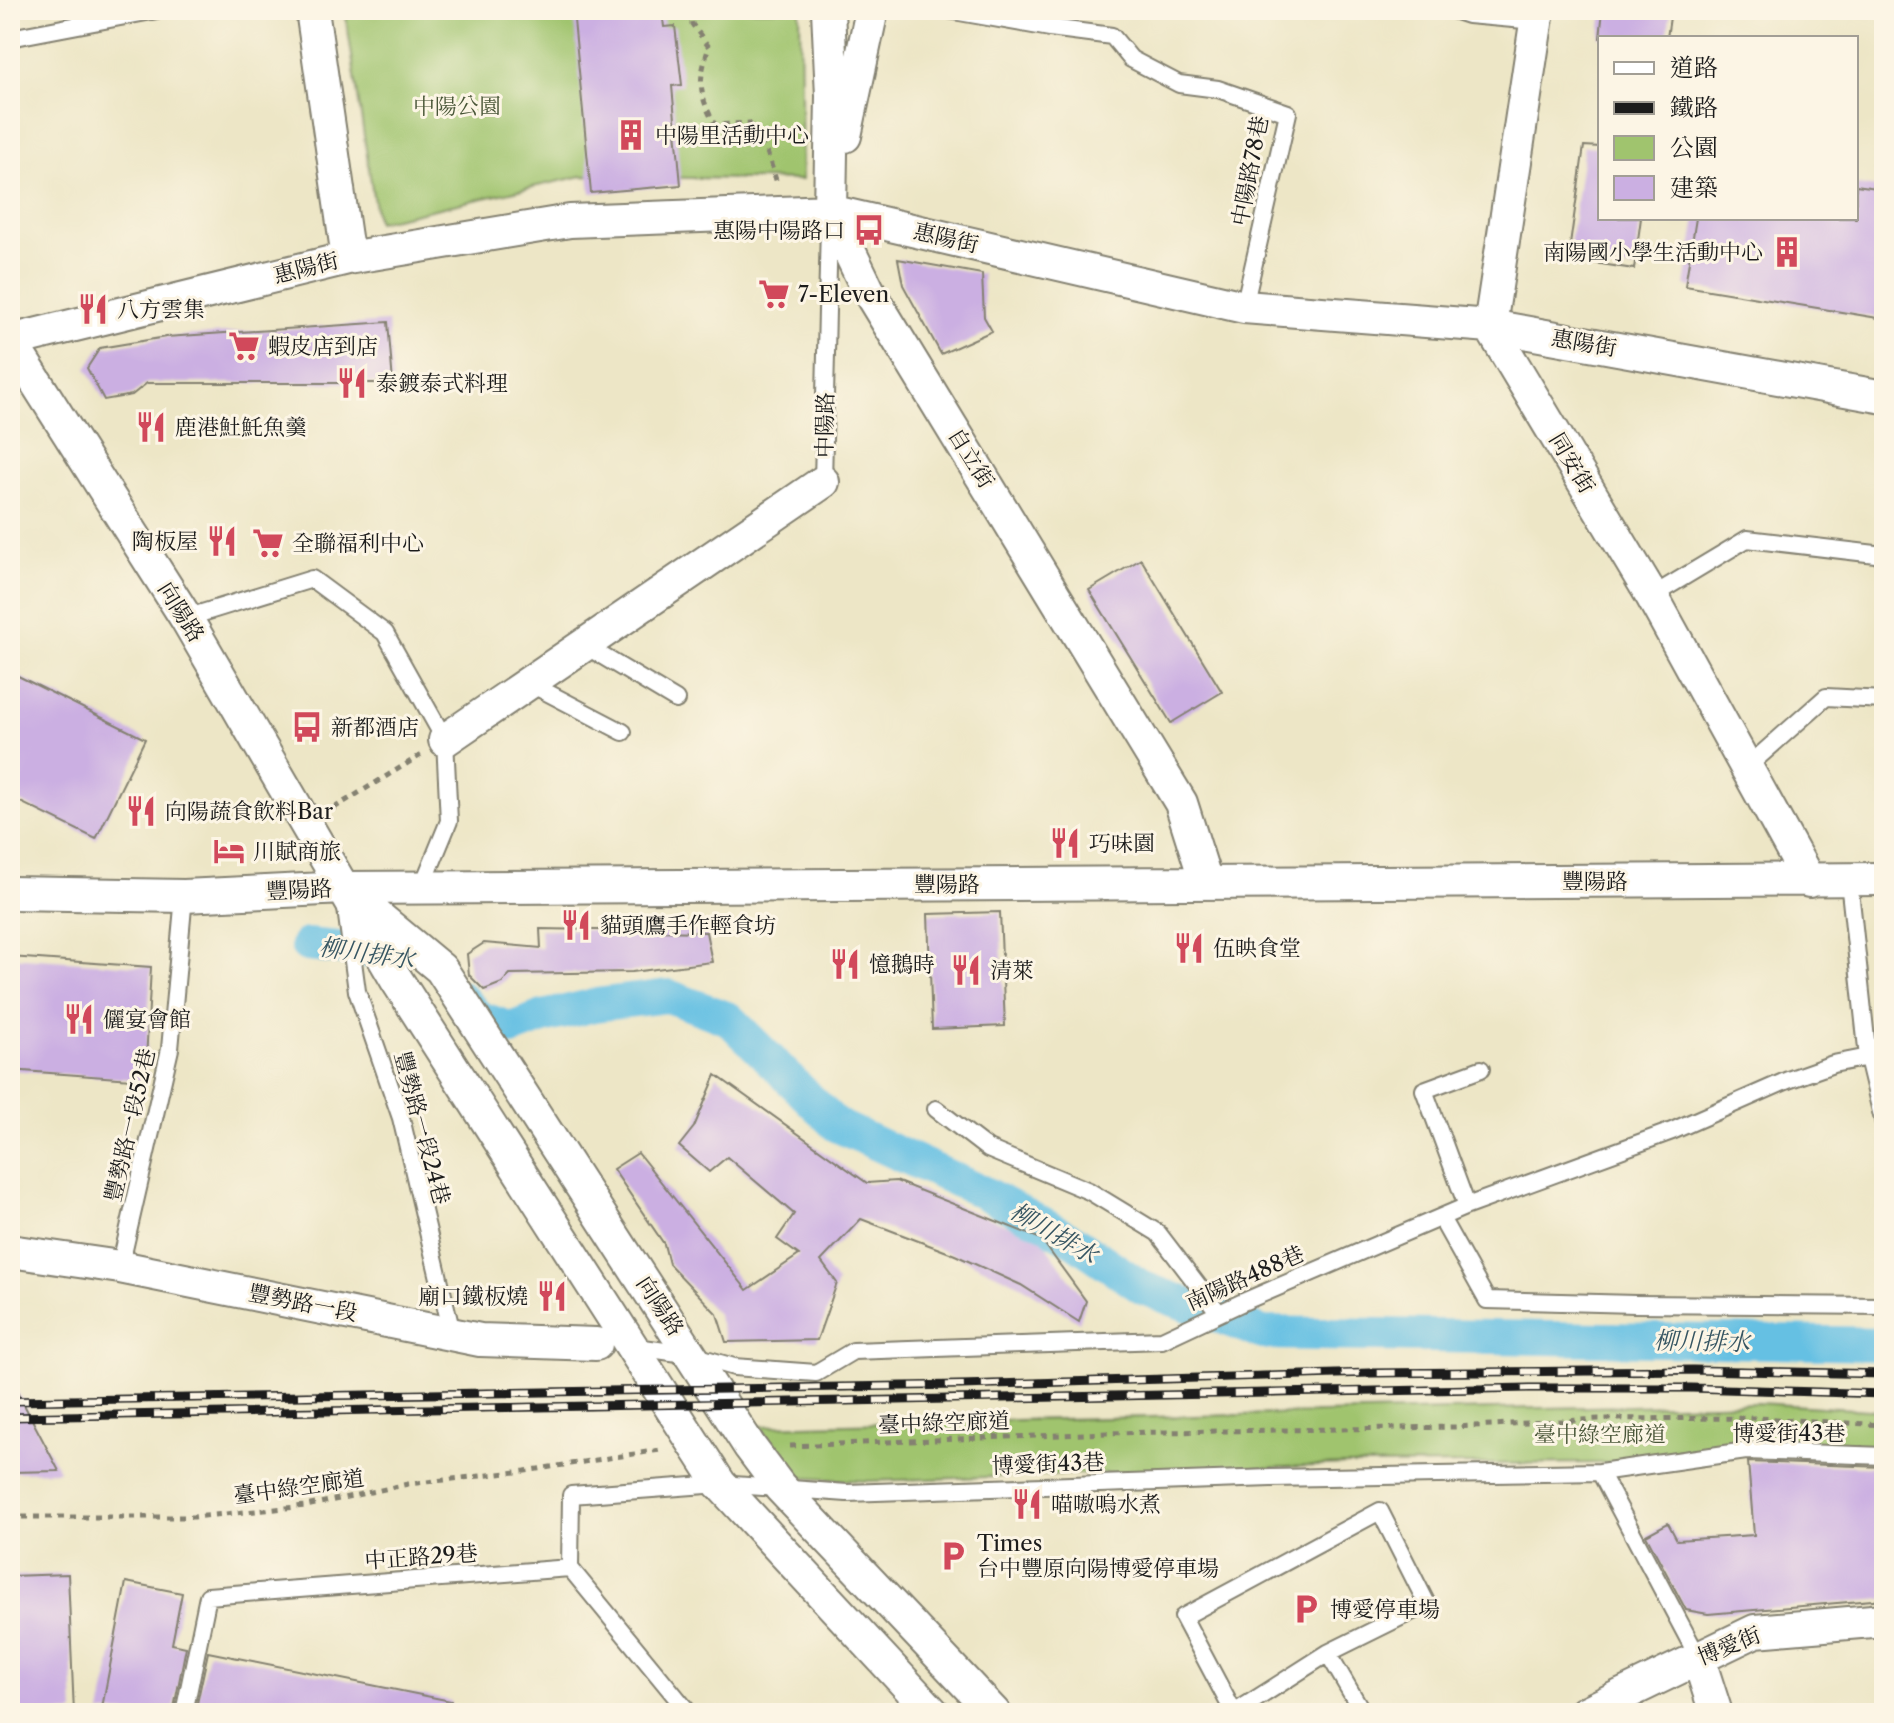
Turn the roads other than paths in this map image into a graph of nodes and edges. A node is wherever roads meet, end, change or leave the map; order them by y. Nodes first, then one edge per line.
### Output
1 (157, 10) edge
2 (312, 10) edge
3 (828, 10) edge
4 (872, 10) edge
5 (948, 10) edge
6 (1453, 10) edge
7 (1537, 16) edge
8 (10, 38) edge
9 (830, 211) junction
10 (348, 258) junction
11 (1244, 307) junction
12 (1490, 326) junction
13 (10, 341) edge
14 (1884, 397) edge
15 (823, 482) joint
16 (1884, 555) edge
17 (1652, 596) junction
18 (186, 618) junction
19 (584, 645) junction
20 (529, 683) junction
21 (676, 700) dead end
22 (1884, 700) edge
23 (623, 732) dead end
24 (445, 740) junction
25 (1747, 767) junction
26 (1884, 879) edge
27 (1809, 881) junction
28 (1849, 881) junction
29 (1206, 882) junction
30 (422, 887) junction
31 (343, 888) junction
32 (10, 893) edge
33 (184, 896) junction
34 (1876, 1056) edge
35 (1481, 1069) dead end
36 (936, 1109) dead end
37 (1884, 1124) edge
38 (1467, 1206) junction
39 (1441, 1218) junction
40 (10, 1251) edge
41 (120, 1267) junction
42 (1884, 1306) edge
43 (1219, 1313) junction
44 (452, 1333) junction
45 (596, 1344) joint
46 (633, 1346) junction
47 (692, 1355) junction
48 (1884, 1456) edge
49 (1600, 1472) junction
50 (720, 1484) junction
51 (780, 1487) junction
52 (570, 1568) junction
53 (1884, 1620) edge
54 (1328, 1653) junction
55 (1698, 1657) junction
56 (184, 1713) edge
57 (689, 1713) edge
58 (933, 1713) edge
59 (994, 1713) edge
60 (1234, 1713) edge
61 (1363, 1713) edge
62 (1585, 1713) edge
63 (1716, 1713) edge

1 - 8 lane
2 - 10 street
3 - 9 street, 自立街
4 - 9 street, 中陽路
5 - 11 lane, 中陽路78巷
6 - 7 lane
7 - 12 street
9 - 10 street, 惠陽街
9 - 11 street, 惠陽街
9 - 15 lane, 中陽路
9 - 29 street, 自立街
10 - 13 street, 惠陽街
11 - 12 street, 惠陽街
12 - 14 street, 惠陽街
12 - 17 street, 同安街
13 - 18 street, 向陽路
15 - 19 street, 中陽路
16 - 17 lane
17 - 25 street, 同安街
18 - 24 lane
18 - 31 street, 向陽路
19 - 20 street, 中陽路
19 - 21 lane
20 - 23 lane
20 - 24 street, 中陽路
22 - 25 lane
24 - 30 lane
25 - 27 street, 同安街
26 - 28 street, 豐陽路
27 - 28 street, 豐陽路
27 - 29 street, 豐陽路
28 - 34 lane
29 - 30 street, 豐陽路
30 - 31 street, 豐陽路
31 - 33 street, 豐陽路
31 - 44 lane, 豐勢路一段24巷
31 - 46 street, 向陽路
31 - 47 street, 向陽路
32 - 33 street, 豐陽路
33 - 41 lane, 豐勢路一段52巷
34 - 37 lane
34 - 38 lane, 南陽路488巷
35 - 38 lane
36 - 43 lane
38 - 39 lane, 南陽路488巷
39 - 42 lane
39 - 43 lane, 南陽路488巷
40 - 41 street, 豐勢路一段
41 - 44 street, 豐勢路一段
43 - 47 lane, 南陽路488巷
44 - 45 street, 豐勢路一段
45 - 46 lane, 南陽路488巷
46 - 47 lane, 南陽路488巷
46 - 50 street, 向陽路
47 - 51 street, 向陽路
48 - 49 lane, 博愛街43巷
49 - 51 lane, 博愛街43巷
49 - 55 lane
50 - 51 lane, 博愛街43巷
50 - 52 lane, 博愛街43巷
50 - 58 street, 向陽路
51 - 59 street, 向陽路
52 - 56 lane, 中正路29巷
52 - 57 lane
53 - 55 street, 博愛街
54 - 60 lane
54 - 60 lane
54 - 61 lane
55 - 62 street, 博愛街
55 - 63 street

